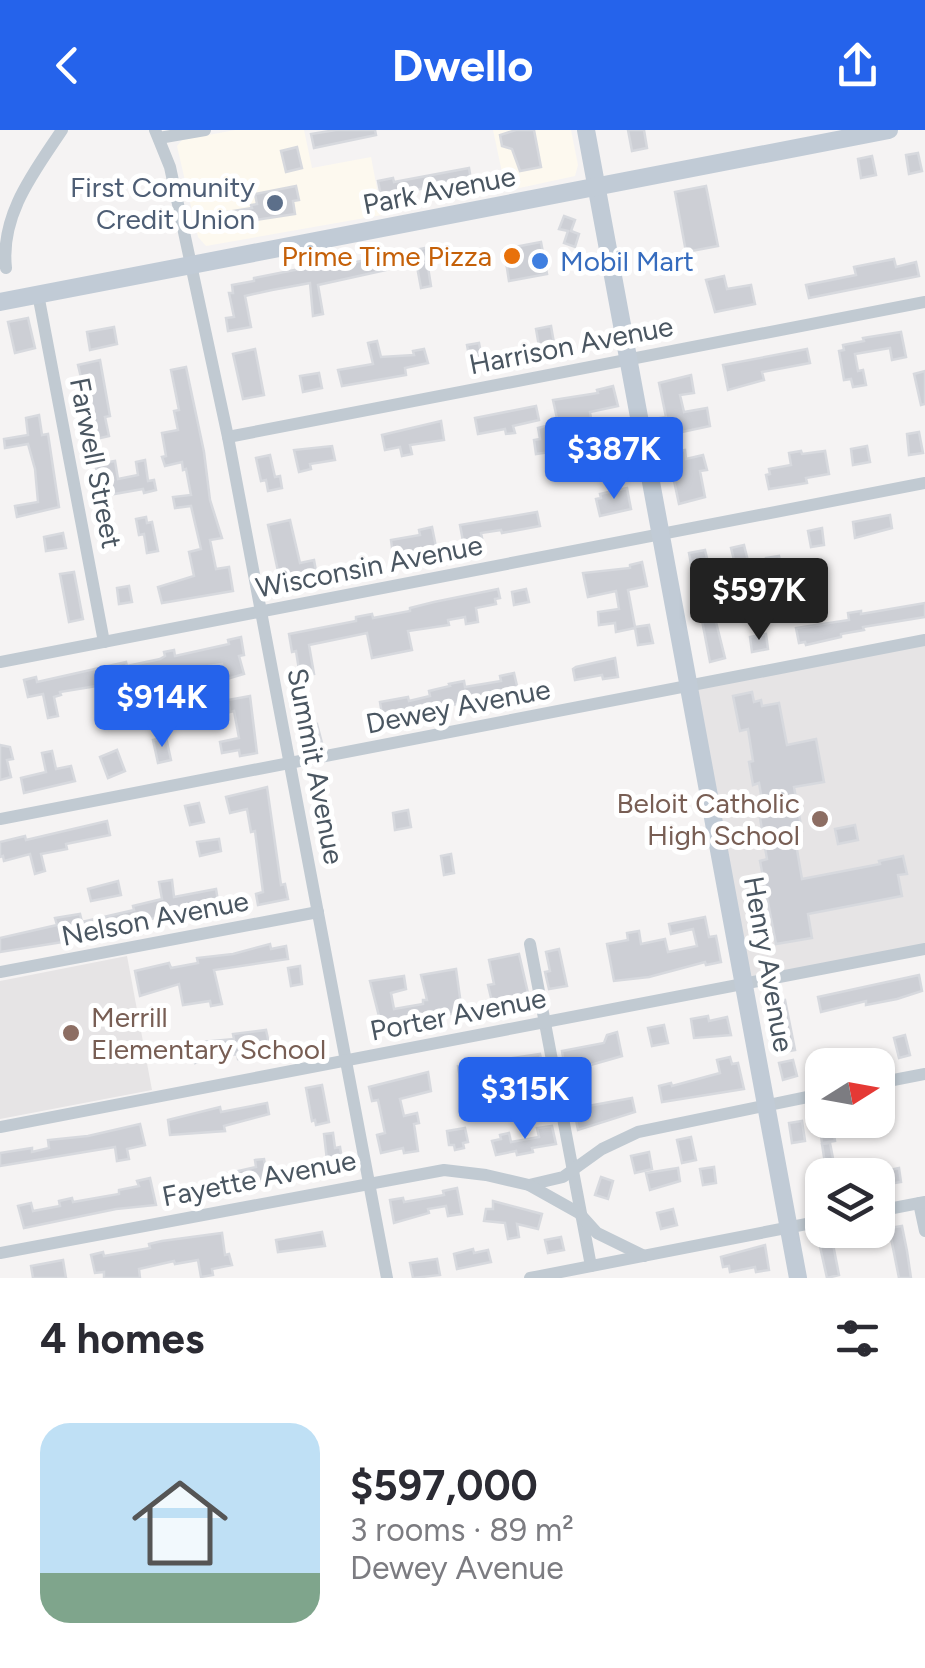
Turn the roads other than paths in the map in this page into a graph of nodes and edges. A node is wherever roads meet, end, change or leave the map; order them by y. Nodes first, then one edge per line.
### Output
1 (62, 130) edge
2 (204, 130) edge
3 (586, 130) edge
4 (888, 130) edge
5 (157, 134) edge
6 (596, 188) junction
7 (188, 265) junction
8 (6, 268) dead end
9 (38, 294) junction
10 (0, 302) edge
11 (925, 302) edge
12 (628, 359) junction
13 (228, 437) junction
14 (925, 483) edge
15 (660, 534) junction
16 (261, 612) junction
17 (925, 640) edge
18 (104, 642) junction
19 (0, 662) edge
20 (689, 686) junction
21 (290, 764) junction
22 (0, 819) edge
23 (318, 912) junction
24 (530, 944) dead end
25 (925, 949) edge
26 (0, 972) edge
27 (745, 984) junction
28 (544, 1022) junction
29 (346, 1062) junction
30 (925, 1074) edge
31 (895, 1080) edge
32 (805, 1097) edge
33 (766, 1104) junction
34 (0, 1127) edge
35 (574, 1171) junction
36 (370, 1182) junction
37 (529, 1185) junction
38 (922, 1203) edge
39 (895, 1208) edge
40 (580, 1214) junction
41 (805, 1224) edge
42 (789, 1227) junction
43 (925, 1231) edge
44 (0, 1253) edge
45 (644, 1256) junction
46 (591, 1266) junction
47 (387, 1278) edge
48 (530, 1278) edge
49 (798, 1278) edge

1 - 8 street
2 - 5 street
3 - 6 street, Henry Avenue
4 - 6 street, Park Avenue
5 - 7 street, Summit Avenue
6 - 7 street, Park Avenue
6 - 12 street, Henry Avenue
7 - 9 street, Park Avenue
7 - 13 street, Summit Avenue
9 - 10 street, Park Avenue
9 - 18 street, Farwell Street
11 - 12 street, Harrison Avenue
12 - 13 street, Harrison Avenue
12 - 15 street, Henry Avenue
13 - 16 street, Summit Avenue
14 - 15 street, Wisconsin Avenue
15 - 16 street, Wisconsin Avenue
15 - 20 street, Henry Avenue
16 - 18 street, Wisconsin Avenue
16 - 21 street, Summit Avenue
17 - 20 street, Dewey Avenue
18 - 19 street, Wisconsin Avenue
20 - 21 street, Dewey Avenue
20 - 27 street, Henry Avenue
21 - 22 street, Dewey Avenue
21 - 23 street, Summit Avenue
23 - 26 street, Nelson Avenue
23 - 29 street, Summit Avenue
24 - 28 street
25 - 27 street, Porter Avenue
27 - 28 street, Porter Avenue
27 - 33 street, Henry Avenue
28 - 29 street, Porter Avenue
28 - 35 street
29 - 34 street, Porter Avenue
29 - 36 street, Summit Avenue
30 - 31 street
32 - 33 street, Fayette Avenue
33 - 35 street, Fayette Avenue
33 - 42 street, Henry Avenue
35 - 37 street, Fayette Avenue
35 - 40 street
36 - 37 street, Fayette Avenue
36 - 44 street, Fayette Avenue
36 - 47 street, Summit Avenue
37 - 40 street, Fayette Avenue
38 - 39 street
38 - 43 street
40 - 45 street, Fayette Avenue
40 - 46 street
41 - 42 street
42 - 45 street
42 - 49 street, Henry Avenue
45 - 46 street
46 - 48 street

